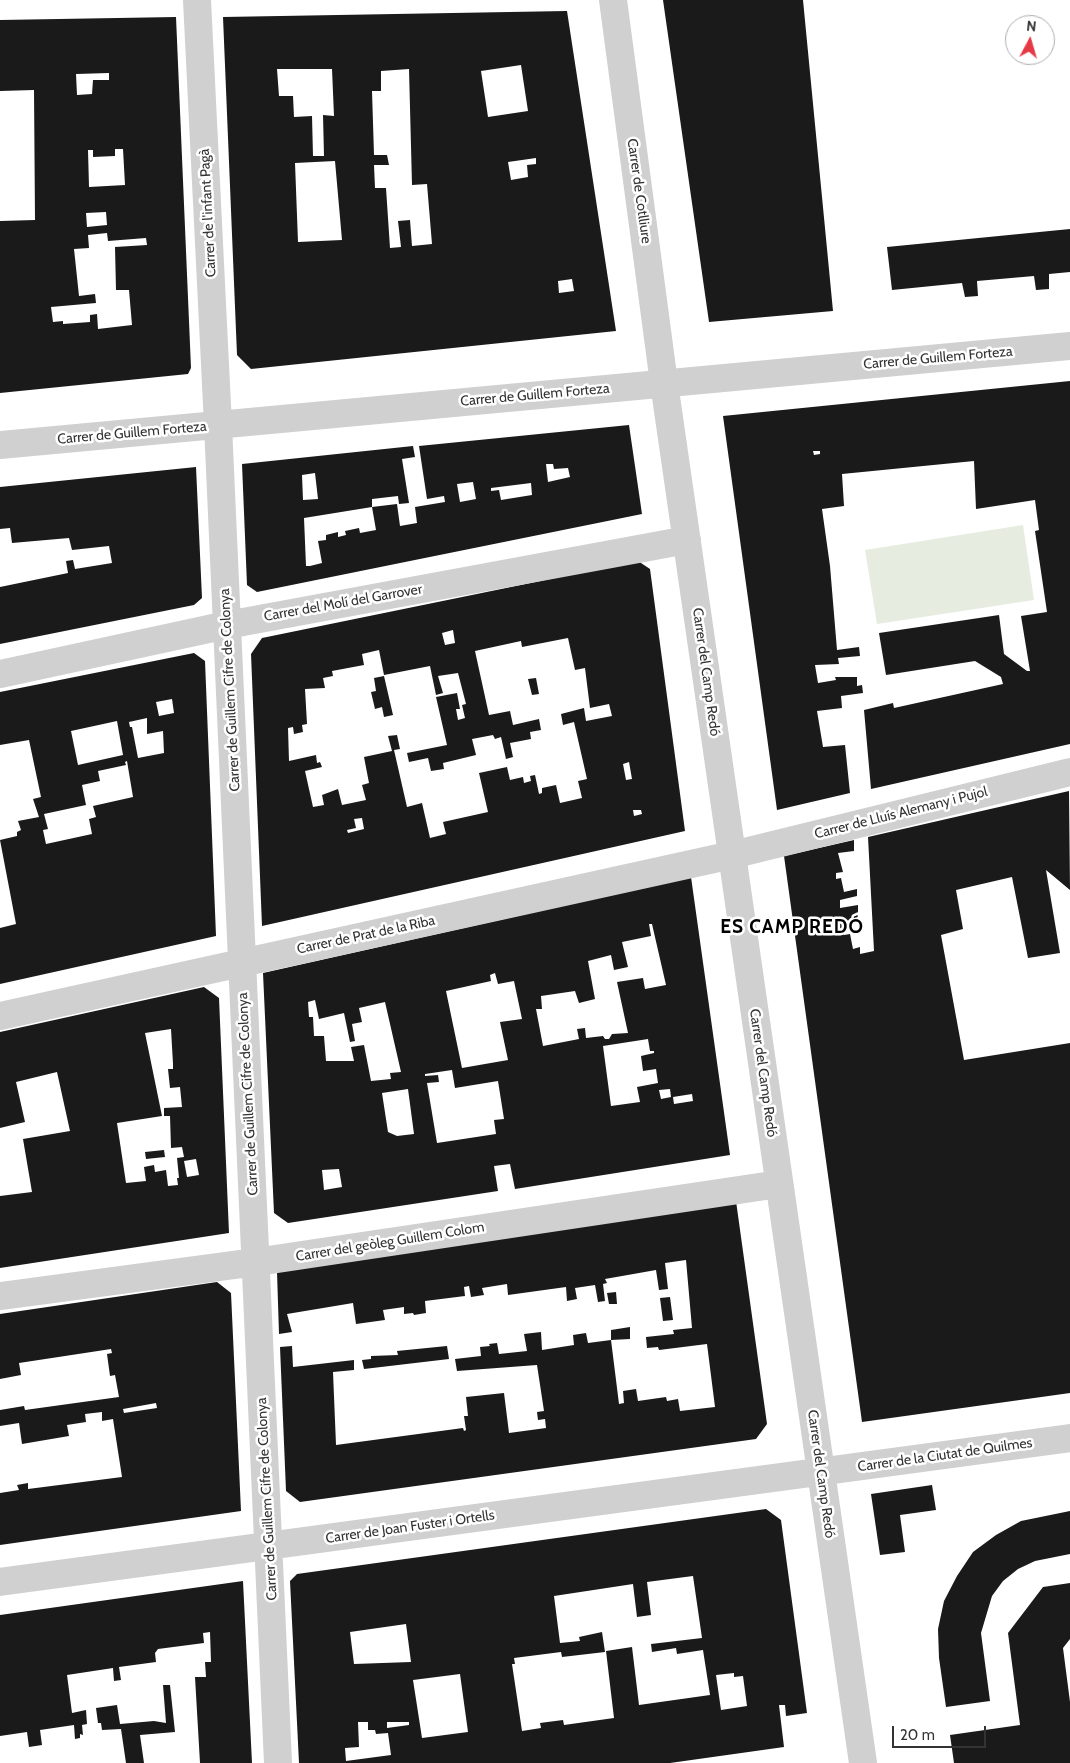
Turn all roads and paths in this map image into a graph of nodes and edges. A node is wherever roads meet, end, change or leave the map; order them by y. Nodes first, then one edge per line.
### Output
1 (197, 0) edge
2 (614, 0) edge
3 (1070, 346) edge
4 (664, 383) junction
5 (218, 425) junction
6 (0, 445) edge
7 (687, 540) junction
8 (227, 625) junction
9 (0, 674) edge
10 (1070, 772) edge
11 (732, 855) junction
12 (242, 962) junction
13 (0, 1016) edge
14 (779, 1184) junction
15 (256, 1262) junction
16 (0, 1296) edge
17 (1070, 1438) edge
18 (821, 1472) junction
19 (268, 1546) junction
20 (0, 1582) edge
21 (278, 1763) edge
22 (862, 1763) edge

1 - 5 street, Carrer de l'infant Pagà
2 - 4 street, Carrer de Cotlliure
3 - 4 street, Carrer de Guillem Forteza
4 - 5 street, Carrer de Guillem Forteza
4 - 7 street, Carrer del Camp Redó
5 - 6 street, Carrer de Guillem Forteza
5 - 8 street, Carrer de Guillem Cifre de Colonya
7 - 8 street, Carrer del Molí del Garrover
7 - 11 street, Carrer del Camp Redó
8 - 9 street, Carrer del Molí del Garrover
8 - 12 street, Carrer de Guillem Cifre de Colonya
10 - 11 street, Carrer de Lluís Alemany i Pujol
11 - 12 street, Carrer de Prat de la Riba
11 - 14 street, Carrer del Camp Redó
12 - 13 street, Carrer de Prat de la Riba
12 - 15 street, Carrer de Guillem Cifre de Colonya
14 - 15 street, Carrer del geòleg Guillem Colom
14 - 18 street, Carrer del Camp Redó
15 - 16 street, Carrer del geòleg Guillem Colom
15 - 19 street, Carrer de Guillem Cifre de Colonya
17 - 18 street, Carrer de la Ciutat de Quilmes
18 - 19 street, Carrer de Joan Fuster i Ortells
18 - 22 street, Carrer del Camp Redó
19 - 20 street, Carrer de Joan Fuster i Ortells
19 - 21 street, Carrer de Guillem Cifre de Colonya

